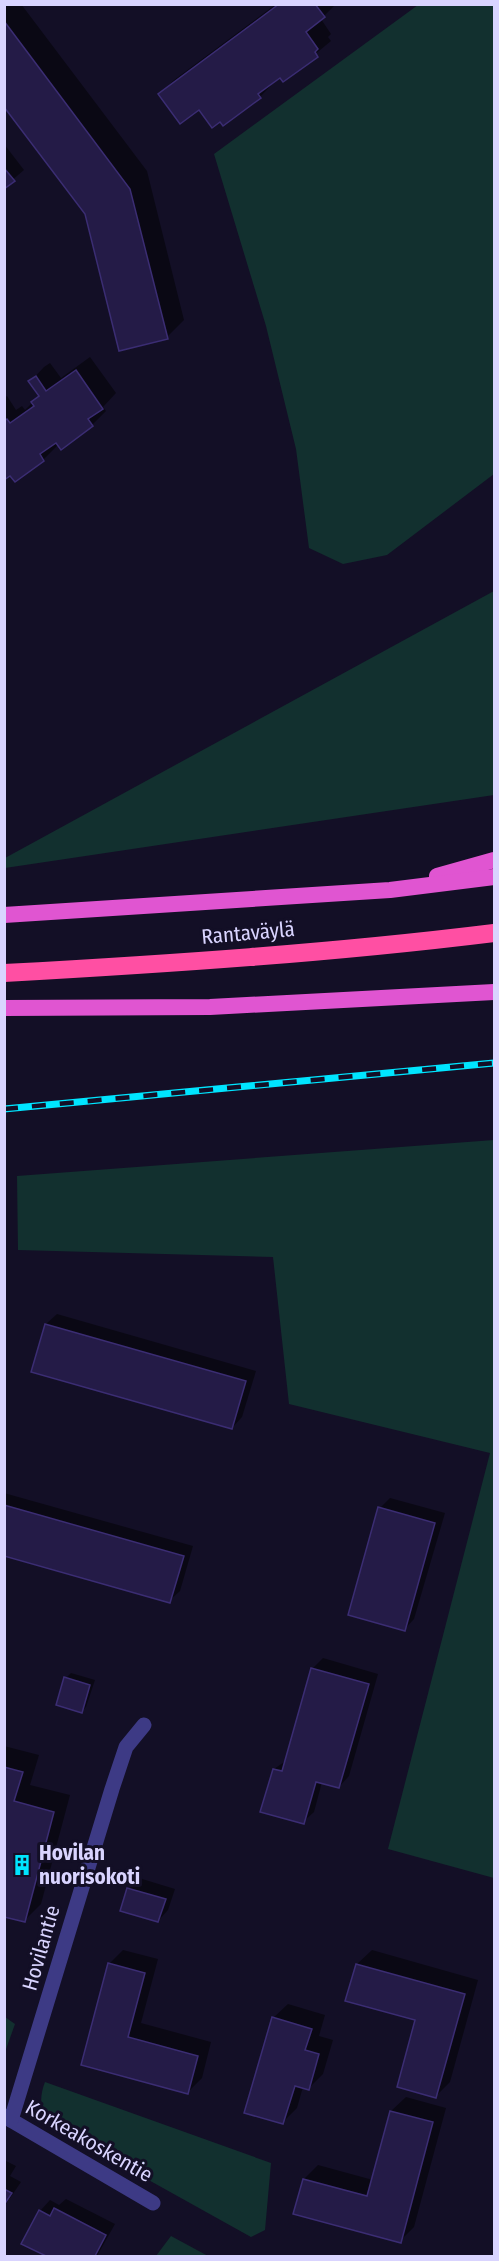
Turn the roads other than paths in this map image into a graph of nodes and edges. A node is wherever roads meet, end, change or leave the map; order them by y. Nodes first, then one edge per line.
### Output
1 (495, 860) edge
2 (495, 878) edge
3 (390, 890) junction
4 (4, 915) edge
5 (495, 933) edge
6 (4, 973) edge
7 (495, 992) edge
8 (4, 1008) edge
9 (144, 1725) dead end
10 (8, 2118) edge
11 (153, 2203) dead end

1 - 3 highway
2 - 3 highway, Rantaväylä
3 - 4 highway, Rantaväylä
5 - 6 highway, Rantaväylä
7 - 8 highway
9 - 10 street, Hovilantie
10 - 11 street, Korkeakoskentie

